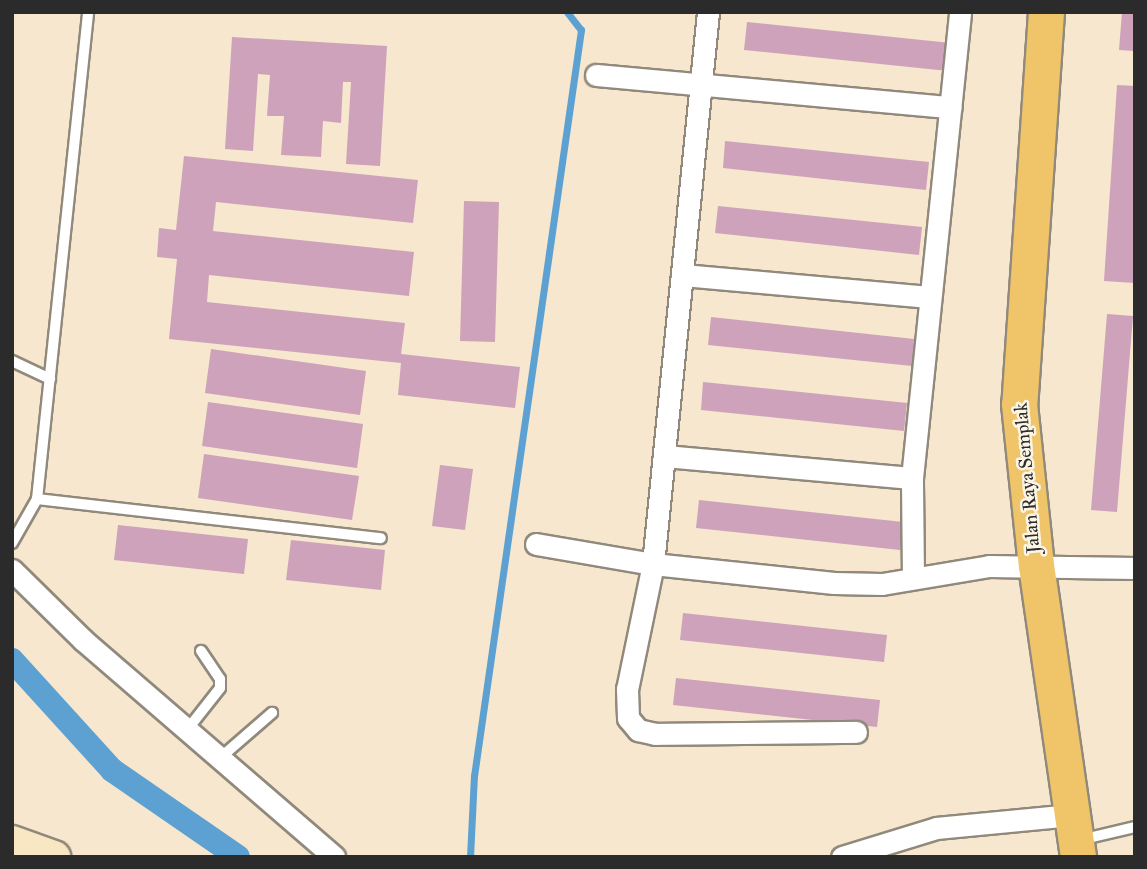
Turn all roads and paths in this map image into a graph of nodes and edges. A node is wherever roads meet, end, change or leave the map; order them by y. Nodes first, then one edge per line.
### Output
1 (88, 12) edge
2 (708, 12) edge
3 (960, 12) edge
4 (1046, 12) edge
5 (596, 75) dead end
6 (700, 85) junction
7 (951, 107) junction
8 (682, 275) junction
9 (930, 297) junction
10 (12, 362) edge
11 (50, 379) junction
12 (664, 456) junction
13 (912, 478) junction
14 (37, 499) junction
15 (381, 538) dead end
16 (12, 543) edge
17 (536, 544) dead end
18 (653, 564) junction
19 (1036, 565) junction
20 (1135, 568) edge
21 (12, 570) edge
22 (914, 578) junction
23 (201, 651) dead end
24 (272, 713) dead end
25 (187, 730) junction
26 (856, 732) dead end
27 (220, 758) junction
28 (1135, 827) edge
29 (1075, 837) edge
30 (12, 842) edge
31 (54, 857) edge
32 (334, 857) edge
33 (842, 857) edge

1 - 11 lane
2 - 6 street
3 - 7 street
4 - 19 main road, Jalan Raya Semplak
5 - 6 street
6 - 7 street
6 - 8 street
7 - 9 street
8 - 9 street
8 - 12 street
9 - 13 street
10 - 11 lane
11 - 14 lane
12 - 13 street
12 - 18 street
13 - 22 street
14 - 15 lane
14 - 16 lane
17 - 18 street
18 - 22 street
18 - 26 street
19 - 20 street
19 - 22 street
19 - 29 main road, Jalan Raya Semplak
21 - 25 street
23 - 25 lane
24 - 27 lane
25 - 27 street
27 - 32 street
28 - 29 lane
29 - 33 street
30 - 31 main road

